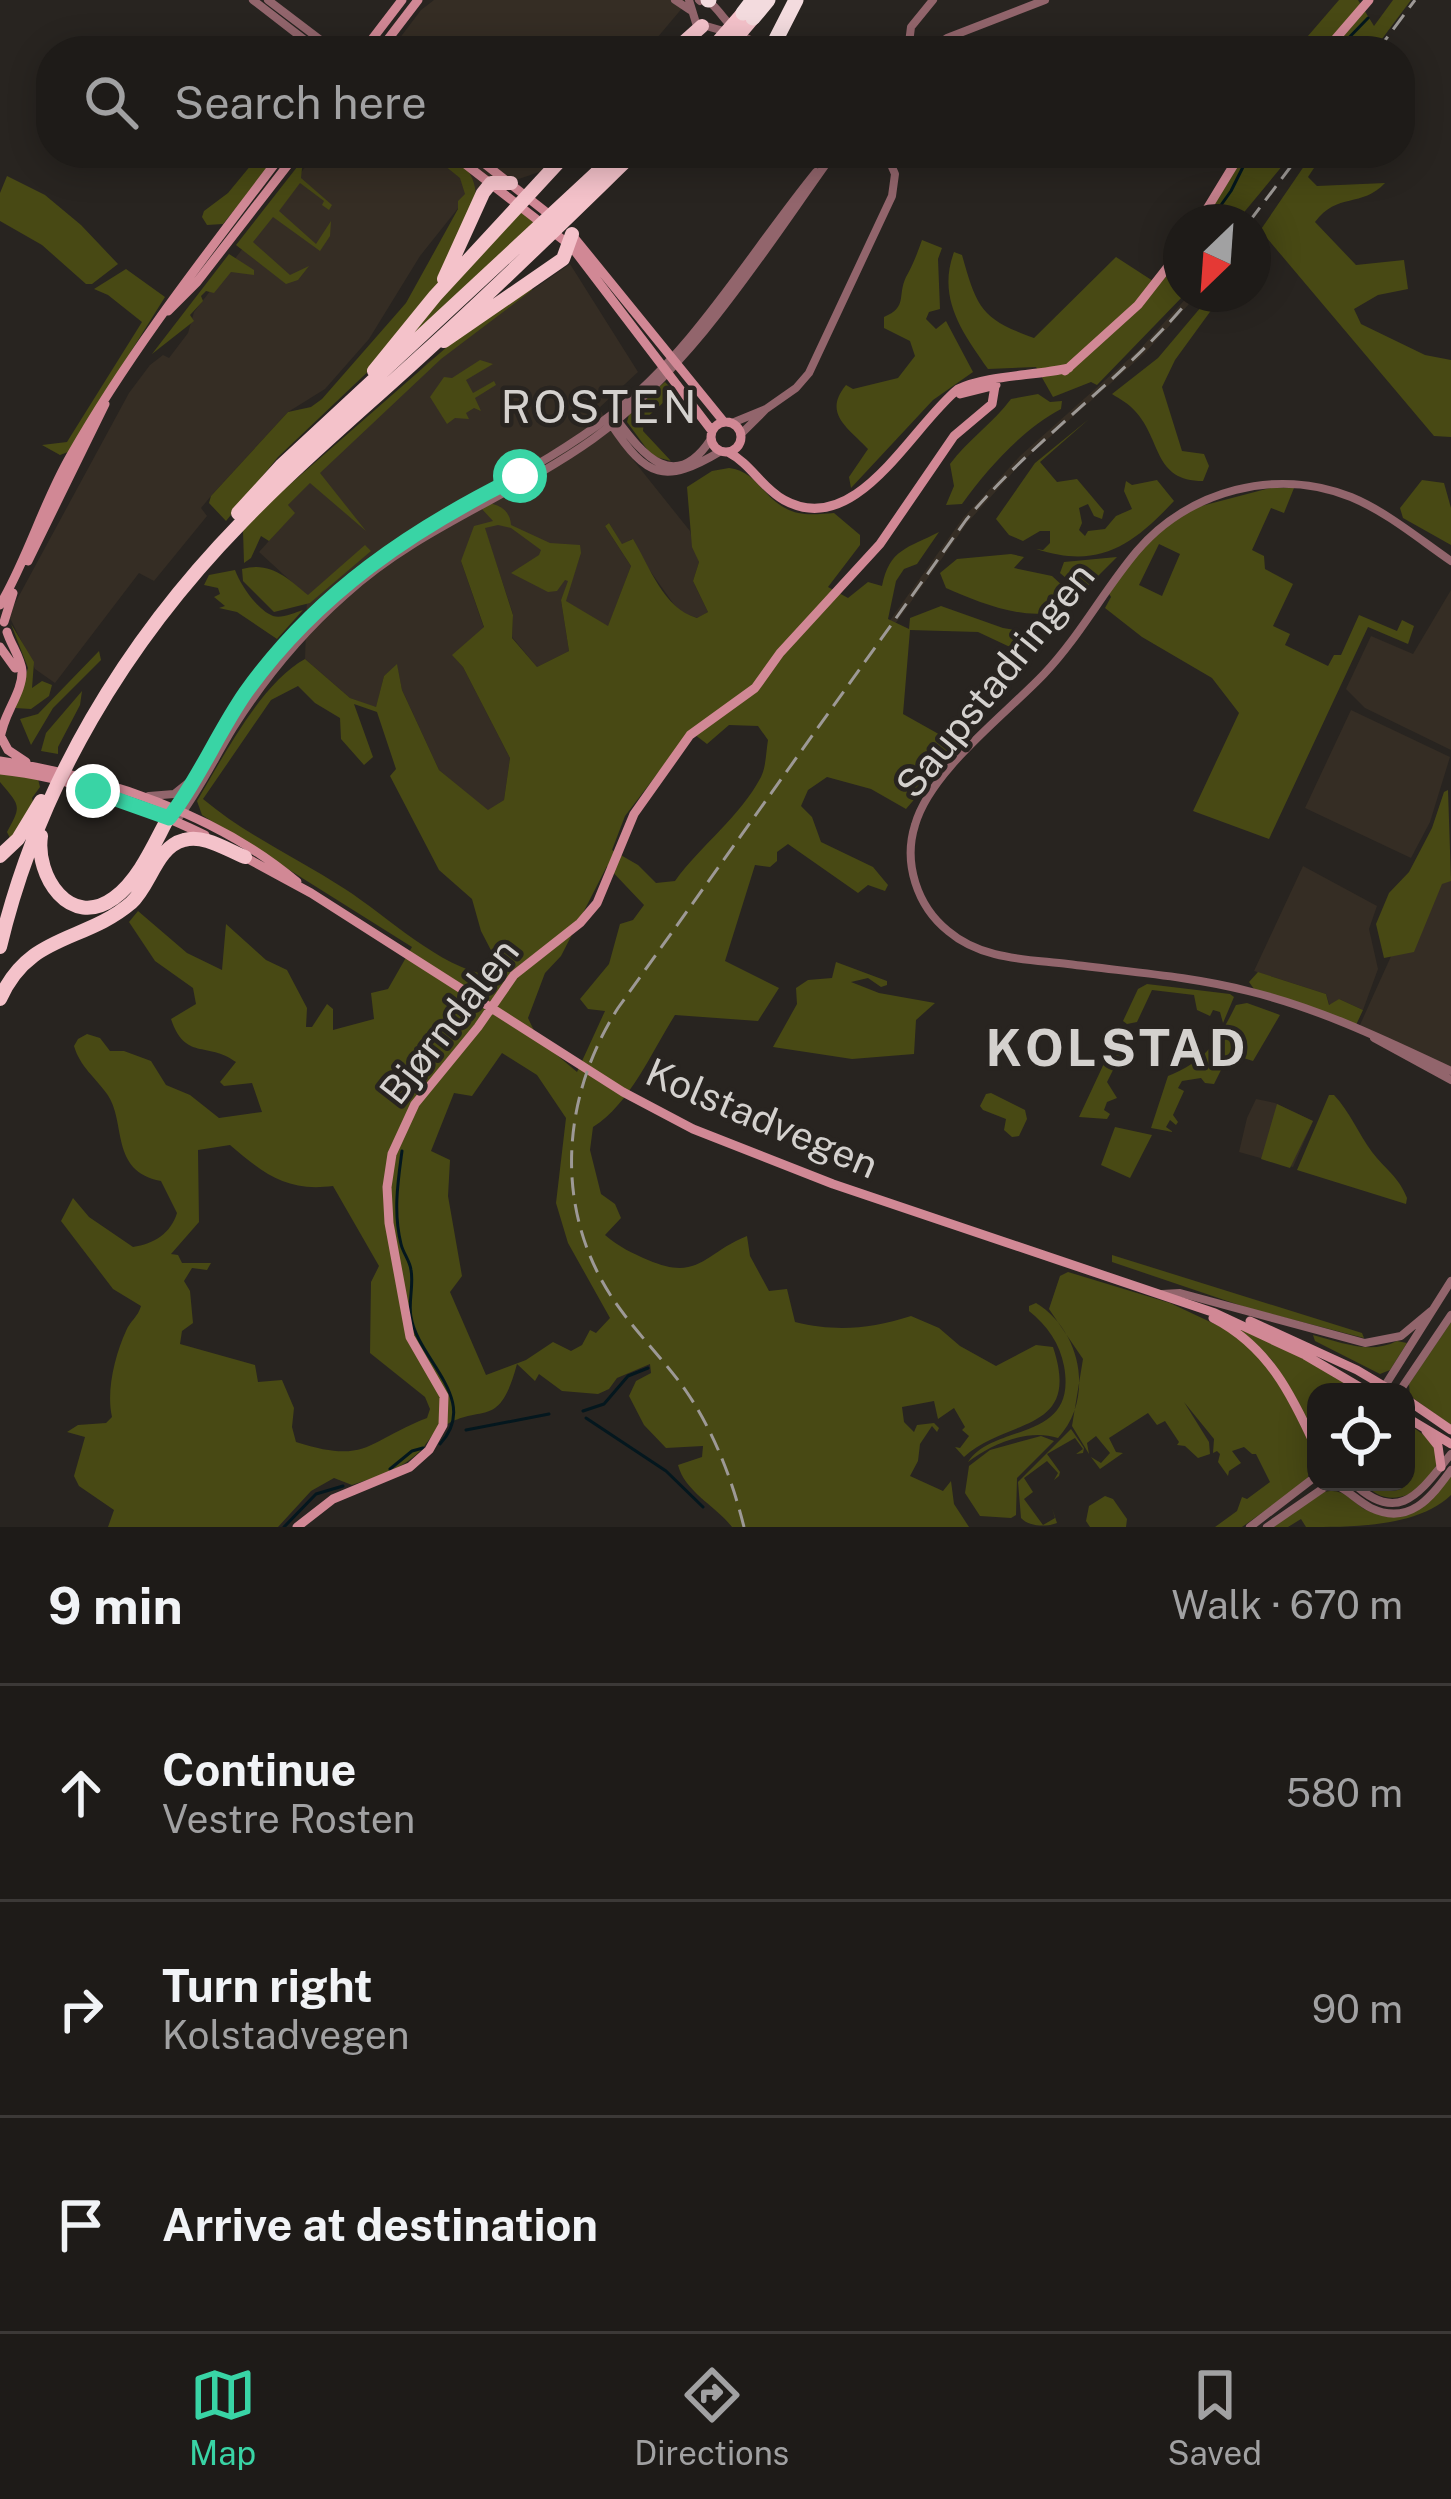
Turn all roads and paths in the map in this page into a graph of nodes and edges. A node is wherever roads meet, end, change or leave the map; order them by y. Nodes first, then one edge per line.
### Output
1 (254, 0) edge
2 (268, 0) edge
3 (402, 0) edge
4 (418, 0) edge
5 (675, 0) edge
6 (768, 0) edge
7 (796, 0) edge
8 (933, 0) edge
9 (1045, 0) edge
10 (1370, 0) edge
11 (700, 7) edge
12 (750, 10) edge
13 (300, 36) edge
14 (315, 36) edge
15 (374, 36) edge
16 (390, 36) edge
17 (683, 36) edge
18 (728, 36) edge
19 (729, 36) edge
20 (748, 36) edge
21 (773, 36) edge
22 (910, 36) edge
23 (952, 36) edge
24 (1338, 36) edge
25 (273, 168) edge
26 (284, 168) edge
27 (472, 168) edge
28 (491, 168) edge
29 (553, 168) edge
30 (605, 168) edge
31 (621, 168) edge
32 (824, 168) edge
33 (890, 168) edge
34 (1231, 168) edge
35 (491, 183) junction
36 (511, 183) junction
37 (578, 200) junction
38 (1210, 204) edge
39 (569, 246) junction
40 (527, 247) junction
41 (583, 260) joint
42 (1163, 273) edge
43 (435, 296) junction
44 (163, 315) junction
45 (429, 349) junction
46 (990, 384) junction
47 (106, 400) junction
48 (349, 403) junction
49 (766, 409) junction
50 (613, 420) junction
51 (728, 422) junction
52 (712, 435) junction
53 (741, 438) junction
54 (592, 439) junction
55 (625, 443) junction
56 (724, 451) junction
57 (750, 466) junction
58 (1451, 561) edge
59 (0, 605) edge
60 (4, 624) edge
61 (0, 645) edge
62 (0, 712) edge
63 (0, 737) edge
64 (68, 753) junction
65 (0, 761) edge
66 (31, 764) junction
67 (0, 770) edge
68 (198, 772) junction
69 (122, 791) junction
70 (47, 797) junction
71 (43, 815) junction
72 (175, 816) junction
73 (0, 856) edge
74 (245, 857) junction
75 (311, 893) junction
76 (120, 910) junction
77 (0, 916) edge
78 (0, 947) edge
79 (0, 999) edge
80 (1367, 1034) junction
81 (1451, 1071) edge
82 (1451, 1080) edge
83 (1451, 1282) edge
84 (1159, 1294) junction
85 (1431, 1310) junction
86 (1451, 1315) edge
87 (1352, 1383) edge
88 (1386, 1383) edge
89 (1386, 1383) edge
90 (1403, 1383) edge
91 (1415, 1406) edge
92 (1415, 1423) edge
93 (1422, 1427) junction
94 (1307, 1428) edge
95 (1451, 1430) edge
96 (1451, 1444) edge
97 (1451, 1454) edge
98 (1446, 1468) edge
99 (1307, 1489) edge
100 (1308, 1491) edge
101 (1352, 1491) edge
102 (1358, 1491) edge
103 (1367, 1491) edge
104 (1373, 1499) junction
105 (297, 1527) edge
106 (1250, 1527) edge
107 (1268, 1527) edge

1 - 13 street
2 - 14 street
3 - 15 main road
4 - 16 main road
5 - 11 street
6 - 12 highway
7 - 21 highway
8 - 22 street
9 - 23 street
10 - 24 main road
11 - 17 highway
11 - 19 street
11 - 20 street
12 - 18 highway
25 - 44 main road
26 - 44 main road
27 - 35 main road
28 - 36 main road
29 - 43 highway
30 - 37 highway
31 - 37 highway
32 - 50 street
33 - 49 street
34 - 38 main road
35 - 36 highway
35 - 39 main road
35 - 43 highway
36 - 39 main road
37 - 40 highway
39 - 41 highway
39 - 45 highway
39 - 51 main road
40 - 45 highway
40 - 48 highway
41 - 52 main road
42 - 46 main road
43 - 48 highway
44 - 47 main road
45 - 64 highway
46 - 57 main road
46 - 105 main road, Bjørndalen
47 - 59 main road
47 - 60 main road
48 - 64 highway
49 - 51 street
49 - 53 street
50 - 52 street
50 - 54 street
50 - 55 street
50 - 68 street
51 - 52 main road
51 - 53 main road
52 - 56 main road
53 - 56 main road
53 - 57 main road
54 - 55 street
54 - 72 street
55 - 56 street
56 - 57 main road
58 - 80 street, Saupstadringen
60 - 61 main road
60 - 63 main road
61 - 62 main road
63 - 66 main road
64 - 70 highway
65 - 66 main road, Kolstadvegen
66 - 69 main road, Kolstadvegen
67 - 72 main road, Kolstadvegen
68 - 69 street
68 - 72 street
69 - 72 main road, Kolstadvegen
70 - 71 highway
70 - 73 highway
70 - 77 highway
71 - 72 highway
71 - 78 highway
72 - 74 main road, Kolstadvegen
72 - 75 main road, Kolstadvegen
72 - 76 highway
74 - 75 main road, Kolstadvegen
74 - 76 highway
75 - 84 main road, Kolstadvegen
76 - 79 highway
80 - 81 street, Saupstadringen
80 - 82 street, Saupstadringen
83 - 85 street
84 - 85 street
84 - 87 main road, Kolstadvegen
84 - 88 main road, Kolstadvegen
84 - 94 main road
85 - 89 street
86 - 90 street
91 - 95 main road
92 - 93 main road
93 - 96 main road
93 - 98 main road
97 - 98 street
98 - 101 street
98 - 104 street
99 - 106 street
100 - 107 street
102 - 104 street
103 - 104 street

